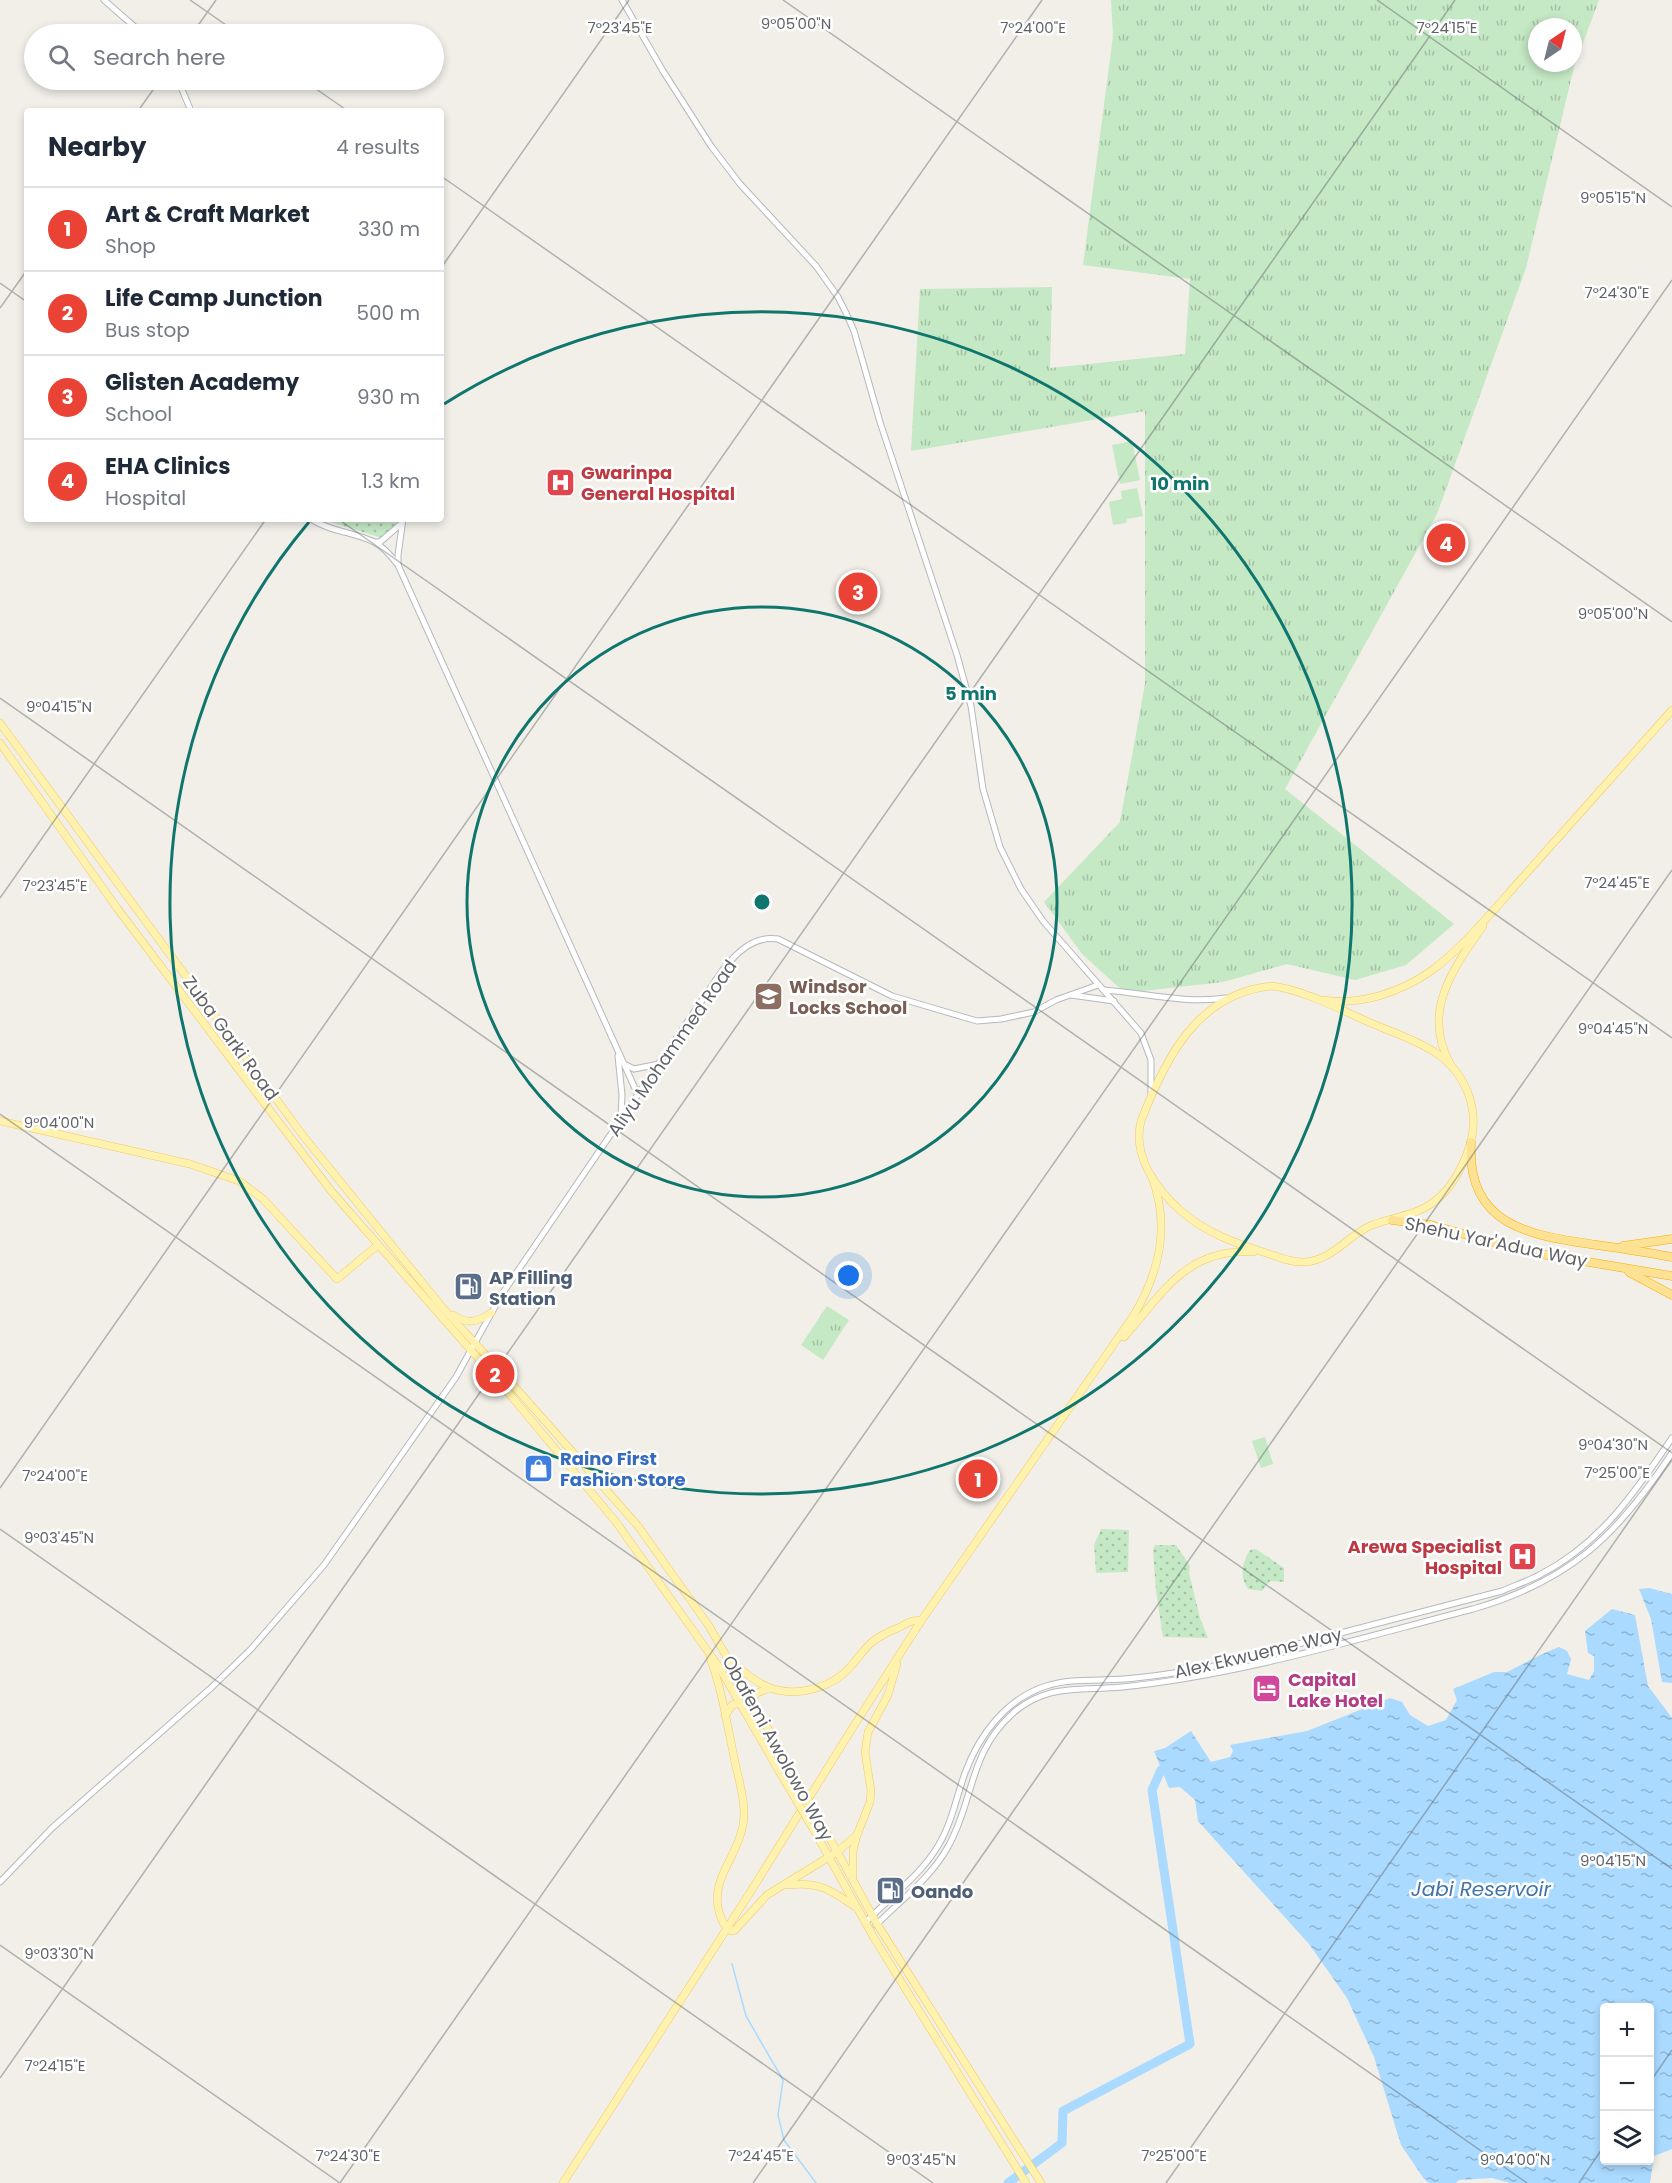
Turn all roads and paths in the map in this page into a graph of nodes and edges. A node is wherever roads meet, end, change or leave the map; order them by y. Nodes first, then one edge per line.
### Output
1 (104, 0) edge
2 (622, 0) edge
3 (131, 24) edge
4 (182, 90) edge
5 (190, 108) edge
6 (317, 522) edge
7 (401, 522) edge
8 (403, 522) edge
9 (375, 542) junction
10 (398, 565) junction
11 (1672, 710) edge
12 (0, 723) edge
13 (0, 743) edge
14 (1500, 903) junction
15 (1098, 985) junction
16 (1103, 990) junction
17 (1069, 995) junction
18 (1234, 996) junction
19 (1309, 997) junction
20 (1114, 1001) junction
21 (618, 1051) junction
22 (624, 1064) junction
23 (658, 1064) junction
24 (1455, 1070) junction
25 (638, 1095) junction
26 (1151, 1096) junction
27 (0, 1121) edge
28 (619, 1123) junction
29 (1471, 1142) junction
30 (1152, 1177) junction
31 (1392, 1220) junction
32 (1672, 1239) edge
33 (378, 1245) junction
34 (1605, 1246) junction
35 (1266, 1253) junction
36 (1672, 1257) edge
37 (1617, 1267) junction
38 (1672, 1276) edge
39 (1672, 1296) edge
40 (442, 1307) junction
41 (491, 1313) junction
42 (475, 1343) junction
43 (470, 1351) junction
44 (1107, 1357) junction
45 (1672, 1438) edge
46 (1672, 1453) edge
47 (921, 1621) junction
48 (704, 1644) junction
49 (730, 1660) junction
50 (898, 1660) junction
51 (769, 1688) junction
52 (746, 1705) junction
53 (725, 1716) junction
54 (857, 1834) junction
55 (837, 1852) junction
56 (829, 1857) junction
57 (0, 1882) edge
58 (853, 1882) junction
59 (782, 1886) junction
60 (858, 1908) junction
61 (872, 1916) junction
62 (866, 1922) junction
63 (877, 1924) junction
64 (727, 1928) junction
65 (870, 1931) junction
66 (563, 2183) edge
67 (1026, 2183) edge
68 (1041, 2183) edge

1 - 3 street
2 - 15 street
4 - 5 street
6 - 9 street
7 - 9 street
8 - 10 street
9 - 10 street
10 - 21 street
11 - 14 main road
12 - 40 main road, Zuba Garki Road
13 - 33 main road, Zuba Garki Road
14 - 19 main road
14 - 24 main road
15 - 16 street
15 - 17 street
16 - 18 street
16 - 20 street
17 - 20 street
17 - 23 street, Aliyu Mohammed Road
18 - 19 main road
18 - 26 main road
19 - 24 main road
20 - 26 street
21 - 22 street
21 - 28 street
22 - 23 street
22 - 25 street
23 - 25 street, Aliyu Mohammed Road
24 - 29 main road
25 - 28 street, Aliyu Mohammed Road
26 - 30 main road
27 - 33 main road
28 - 41 street, Aliyu Mohammed Road
29 - 31 main road
29 - 34 highway, Shehu Yar'Adua Way
30 - 35 main road
30 - 44 main road
31 - 35 main road
31 - 37 highway, Shehu Yar'Adua Way
32 - 34 highway
33 - 43 main road, Zuba Garki Road
34 - 36 highway, Shehu Yar'Adua Way
35 - 44 main road
37 - 38 highway, Shehu Yar'Adua Way
37 - 39 highway
40 - 41 main road
40 - 42 main road, Zuba Garki Road
41 - 42 street, Aliyu Mohammed Road
42 - 43 street, Aliyu Mohammed Road
42 - 49 main road, Obafemi Awolowo Way
43 - 48 main road, Obafemi Awolowo Way
43 - 57 street, Aliyu Mohammed Road
44 - 47 main road
45 - 61 street, Alex Ekwueme Way
46 - 63 street, Alex Ekwueme Way
47 - 50 main road
47 - 51 main road
48 - 52 main road, Obafemi Awolowo Way
48 - 53 main road
49 - 51 main road
49 - 52 main road, Obafemi Awolowo Way
50 - 54 main road
50 - 64 main road
51 - 52 main road
52 - 53 main road
52 - 55 main road, Obafemi Awolowo Way, bridge
52 - 56 main road, Obafemi Awolowo Way, bridge
53 - 64 main road
54 - 55 main road
54 - 58 main road
55 - 56 main road
55 - 58 main road, Obafemi Awolowo Way
56 - 59 main road
56 - 60 main road, Obafemi Awolowo Way
58 - 61 main road, Obafemi Awolowo Way
59 - 60 main road
59 - 64 main road
60 - 62 main road, Obafemi Awolowo Way
61 - 62 street, Alex Ekwueme Way
61 - 63 main road, Obafemi Awolowo Way
62 - 65 main road, Obafemi Awolowo Way
63 - 65 street, Alex Ekwueme Way
63 - 68 main road, Obafemi Awolowo Way
64 - 66 main road
65 - 67 main road, Obafemi Awolowo Way

